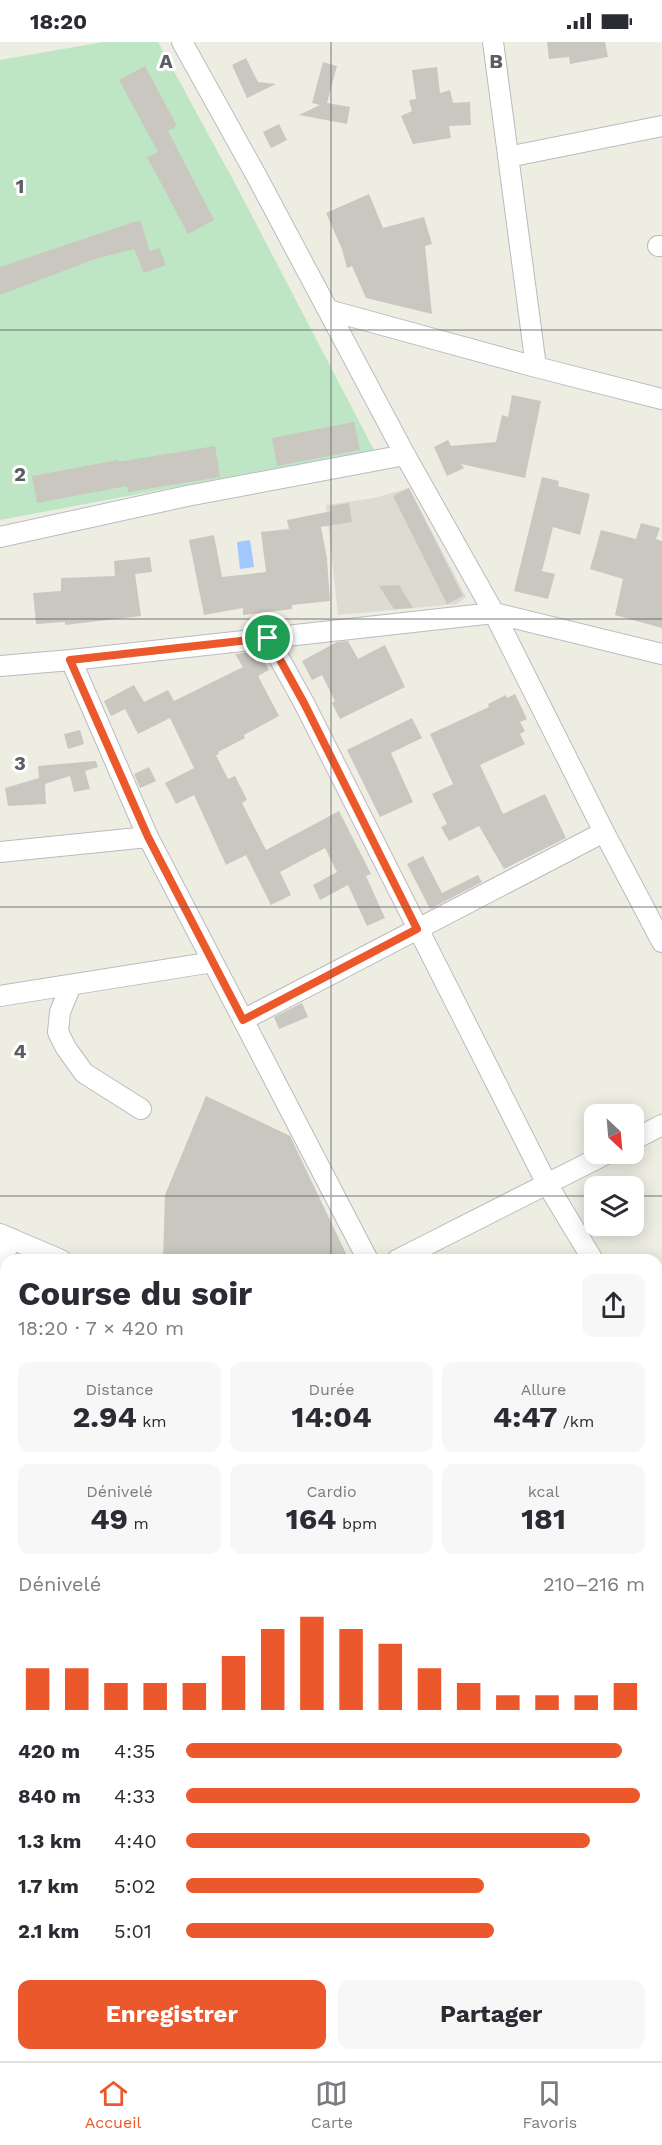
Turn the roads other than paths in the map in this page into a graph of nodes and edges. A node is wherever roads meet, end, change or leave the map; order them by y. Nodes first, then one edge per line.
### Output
1 (182, 42) edge
2 (493, 42) edge
3 (662, 126) edge
4 (508, 157) junction
5 (328, 310) junction
6 (537, 368) junction
7 (662, 399) edge
8 (405, 455) junction
9 (0, 537) edge
10 (494, 613) junction
11 (268, 638) junction
12 (662, 654) edge
13 (70, 660) junction
14 (0, 666) edge
15 (604, 832) junction
16 (148, 837) junction
17 (0, 852) edge
18 (417, 929) junction
19 (662, 942) edge
20 (213, 962) junction
21 (71, 985) junction
22 (0, 996) edge
23 (243, 1020) junction
24 (141, 1109) dead end
25 (662, 1125) edge
26 (644, 1134) edge
27 (586, 1164) edge
28 (547, 1184) junction
29 (6, 1236) edge
30 (2, 1254) edge
31 (47, 1254) edge
32 (365, 1254) edge
33 (409, 1254) edge
34 (589, 1254) edge

1 - 5 street
2 - 4 street
3 - 4 street
4 - 6 street
5 - 6 street
5 - 8 street
6 - 7 street
8 - 9 street
8 - 10 street
10 - 11 street
10 - 12 street
10 - 15 street
11 - 13 street
11 - 18 street
13 - 14 street
13 - 16 street
15 - 18 street
15 - 19 street
16 - 17 street
16 - 20 street
18 - 23 street
18 - 28 street
20 - 21 street
20 - 23 street
21 - 22 street
21 - 24 street
23 - 32 street
25 - 26 street
27 - 28 street
28 - 33 street
28 - 34 street
29 - 30 street
29 - 31 street

